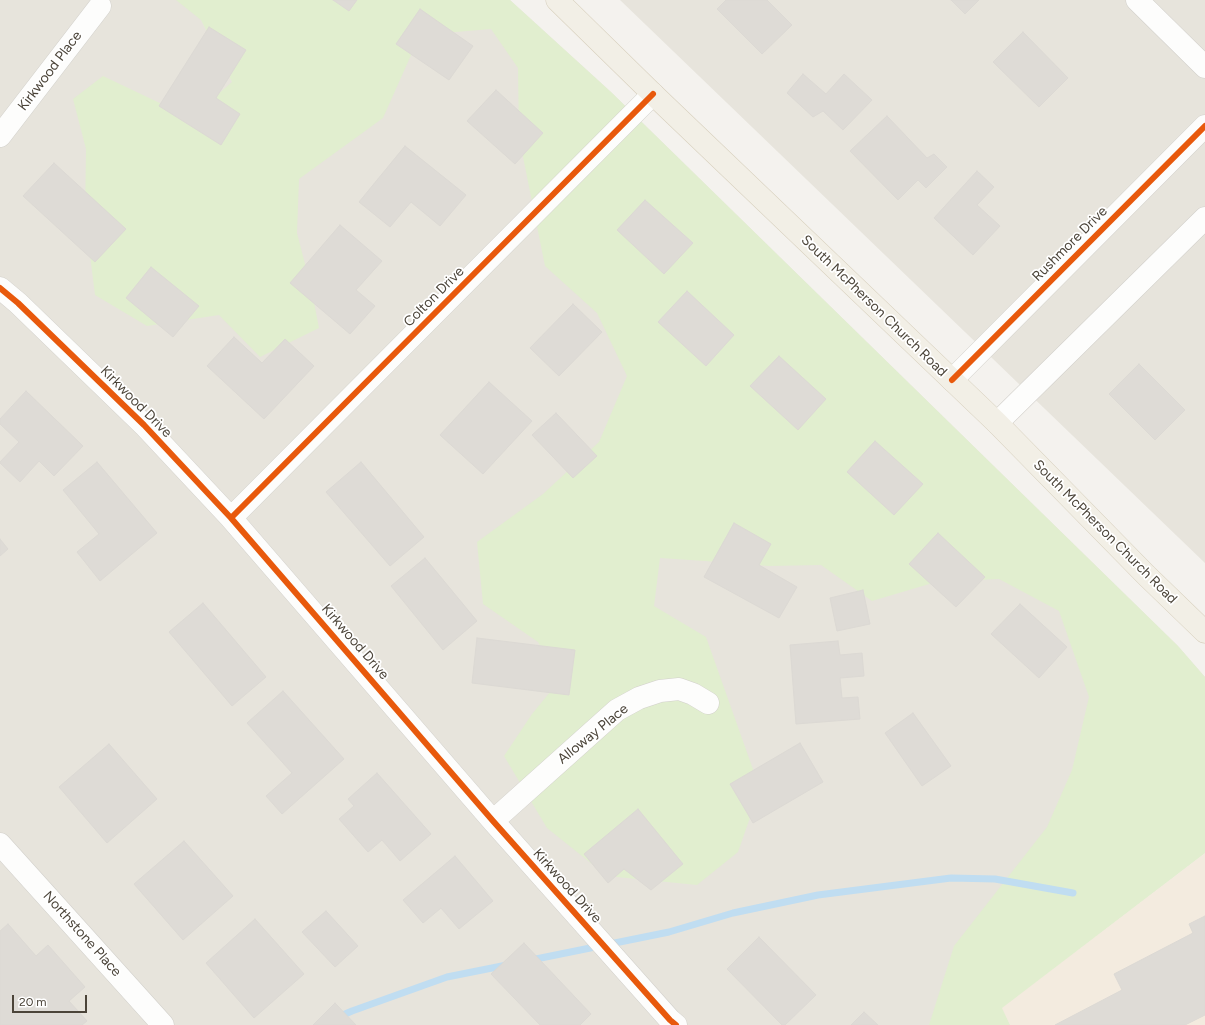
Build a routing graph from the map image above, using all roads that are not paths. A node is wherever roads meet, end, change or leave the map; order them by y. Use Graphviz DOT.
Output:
graph roads {
  1 [pos="557,0"];
  2 [pos="1137,0"];
  3 [pos="100,6"];
  4 [pos="1205,67"];
  5 [pos="653,94"];
  6 [pos="1205,126"];
  7 [pos="0,136"];
  8 [pos="1205,218"];
  9 [pos="0,288"];
  10 [pos="952,380"];
  11 [pos="997,423"];
  12 [pos="231,518"];
  13 [pos="1205,632"];
  14 [pos="708,703"];
  15 [pos="493,820"];
  16 [pos="0,844"];
  17 [pos="163,1025"];
  18 [pos="676,1025"];
  1 -- 5 [label="main road, South McPherson Church Road"];
  2 -- 4 [label="street"];
  3 -- 7 [label="street, Kirkwood Place"];
  5 -- 10 [label="main road, South McPherson Church Road"];
  5 -- 12 [label="street, Colton Drive"];
  6 -- 10 [label="street, Rushmore Drive"];
  8 -- 11 [label="street"];
  9 -- 12 [label="street, Kirkwood Drive"];
  10 -- 11 [label="main road, South McPherson Church Road"];
  11 -- 13 [label="main road, South McPherson Church Road"];
  12 -- 15 [label="street, Kirkwood Drive"];
  14 -- 15 [label="street, Alloway Place"];
  15 -- 18 [label="street, Kirkwood Drive"];
  16 -- 17 [label="street, Northstone Place"];
}
